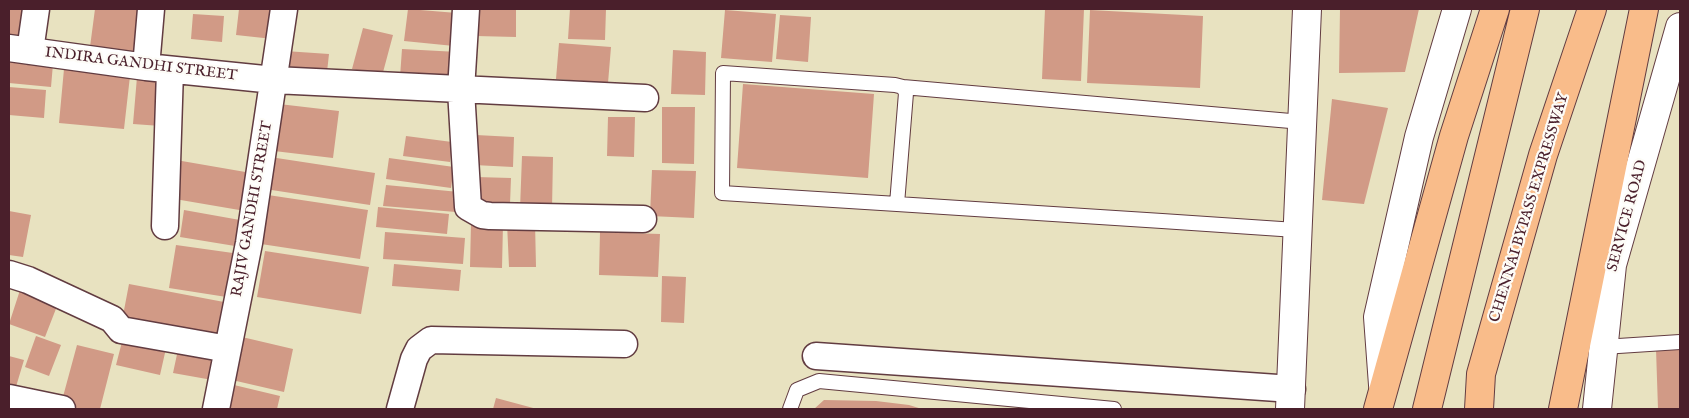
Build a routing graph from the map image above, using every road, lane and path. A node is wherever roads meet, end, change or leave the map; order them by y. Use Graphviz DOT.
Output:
graph roads {
  1 [pos="36,9"];
  2 [pos="151,9"];
  3 [pos="284,9"];
  4 [pos="466,9"];
  5 [pos="1307,9"];
  6 [pos="1457,9"];
  7 [pos="1495,9"];
  8 [pos="1525,9"];
  9 [pos="1592,9"];
  10 [pos="1644,9"];
  11 [pos="1678,43"];
  12 [pos="20,50"];
  13 [pos="158,69"];
  14 [pos="274,80"];
  15 [pos="903,88"];
  16 [pos="461,90"];
  17 [pos="645,98"];
  18 [pos="1302,122"];
  19 [pos="897,204"];
  20 [pos="643,219"];
  21 [pos="165,226"];
  22 [pos="1296,230"];
  23 [pos="9,274"];
  24 [pos="1680,342"];
  25 [pos="624,344"];
  26 [pos="1603,347"];
  27 [pos="228,349"];
  28 [pos="816,356"];
  29 [pos="9,398"];
  30 [pos="1291,399"];
  31 [pos="1381,399"];
  32 [pos="983,403"];
  33 [pos="62,409"];
  34 [pos="216,409"];
  35 [pos="400,409"];
  36 [pos="790,409"];
  37 [pos="1114,409"];
  38 [pos="1427,409"];
  39 [pos="1479,409"];
  40 [pos="1563,409"];
  41 [pos="1597,409"];
  1 -- 12 [label="street"];
  2 -- 13 [label="street"];
  3 -- 14 [label="street, RAJIV GANDHI STREET"];
  4 -- 16 [label="street"];
  5 -- 18 [label="street"];
  6 -- 31 [label="street"];
  7 -- 31 [label="highway"];
  8 -- 38 [label="highway"];
  9 -- 39 [label="highway, CHENNAI BYPASS EXPRESSWAY"];
  10 -- 40 [label="highway"];
  11 -- 26 [label="street, SERVICE ROAD"];
  12 -- 13 [label="street, INDIRA GANDHI STREET"];
  13 -- 14 [label="street, INDIRA GANDHI STREET"];
  13 -- 21 [label="street"];
  14 -- 16 [label="street, INDIRA GANDHI STREET"];
  14 -- 27 [label="street, RAJIV GANDHI STREET"];
  15 -- 18 [label="lane"];
  15 -- 19 [label="lane"];
  15 -- 19 [label="lane"];
  16 -- 17 [label="street, INDIRA GANDHI STREET"];
  16 -- 20 [label="street"];
  18 -- 22 [label="street"];
  19 -- 22 [label="lane"];
  22 -- 30 [label="street"];
  23 -- 27 [label="street"];
  24 -- 26 [label="lane"];
  25 -- 35 [label="street"];
  26 -- 41 [label="street, SERVICE ROAD"];
  27 -- 34 [label="street, RAJIV GANDHI STREET"];
  28 -- 30 [label="street"];
  29 -- 33 [label="street"];
  32 -- 36 [label="lane"];
  32 -- 37 [label="lane"];
}
